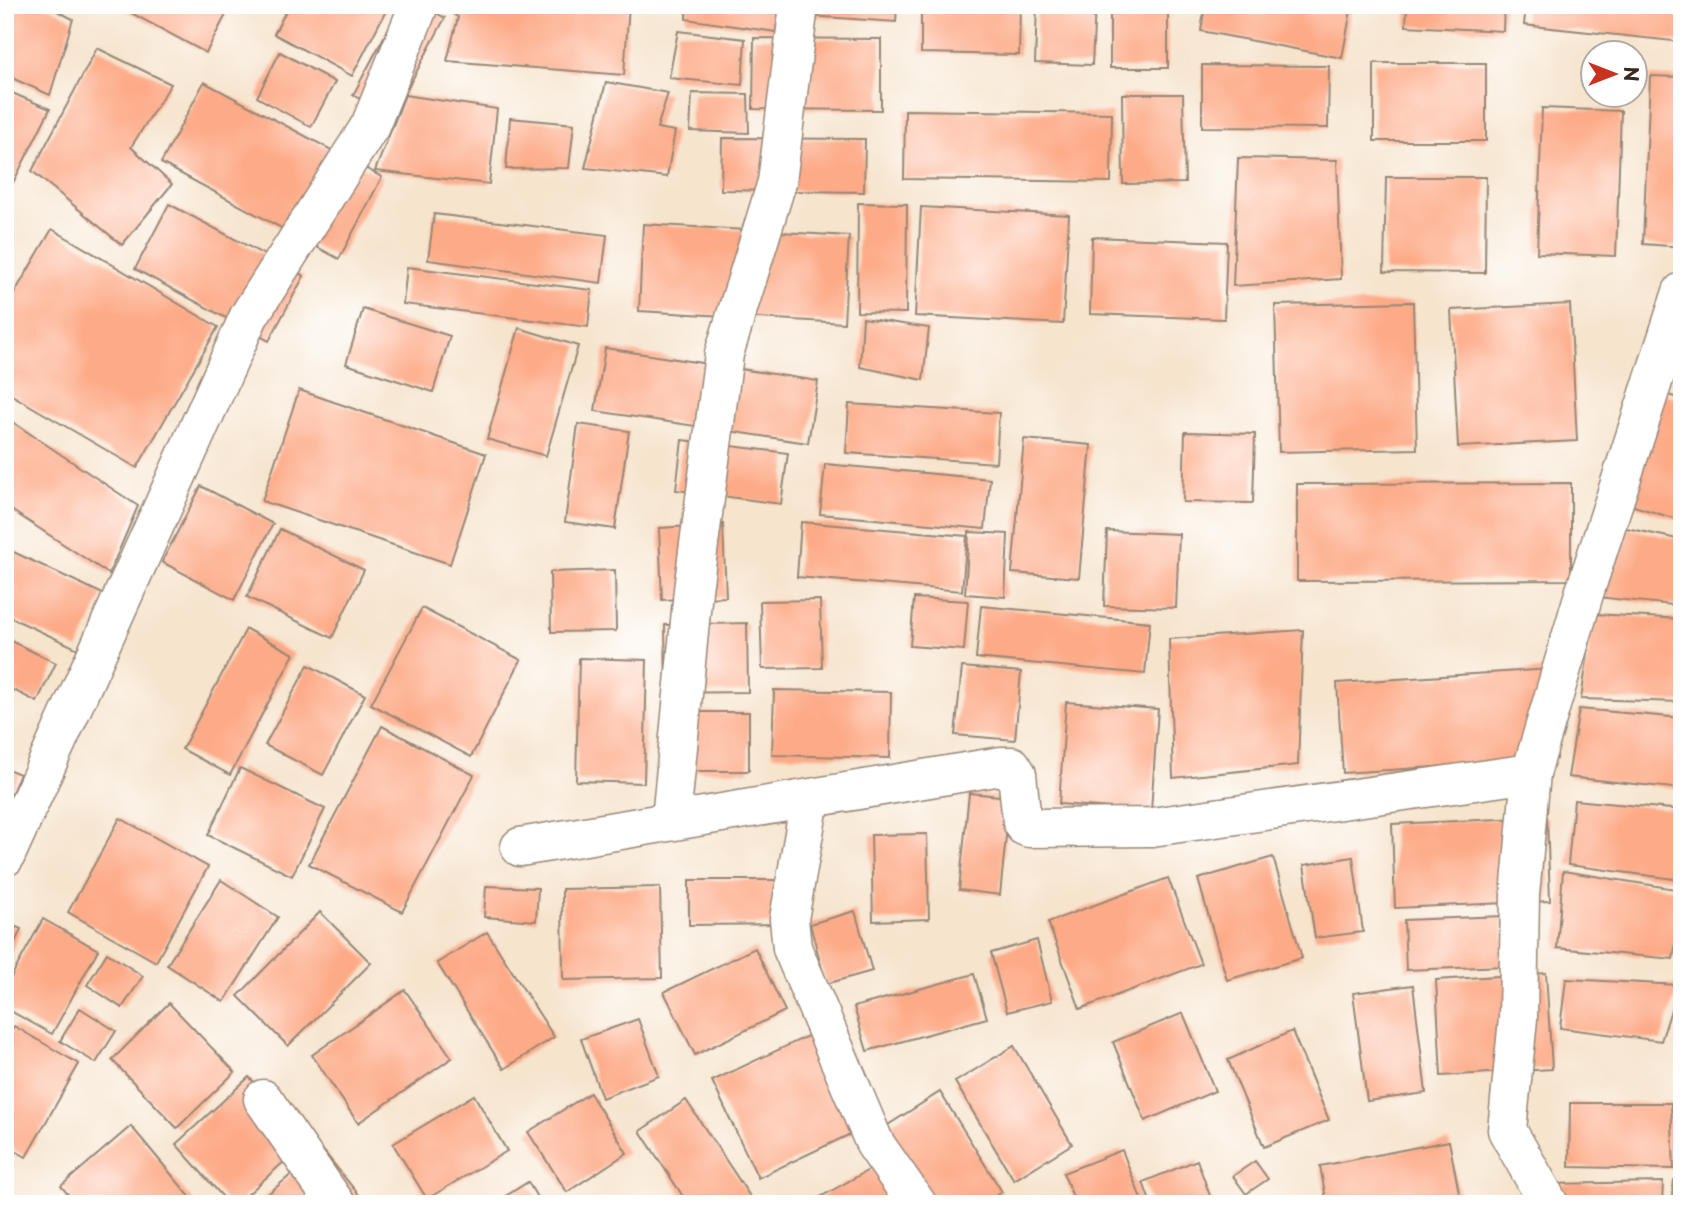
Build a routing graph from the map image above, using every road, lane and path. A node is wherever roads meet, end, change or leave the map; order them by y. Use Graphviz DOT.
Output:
graph roads {
  1 [pos="419,5"];
  2 [pos="799,5"];
  3 [pos="1682,292"];
  4 [pos="1531,773"];
  5 [pos="810,799"];
  6 [pos="671,820"];
  7 [pos="520,847"];
  8 [pos="5,857"];
  9 [pos="263,1099"];
  10 [pos="336,1204"];
  11 [pos="917,1204"];
  12 [pos="1549,1204"];
  1 -- 8 [label="street"];
  2 -- 6 [label="street"];
  3 -- 4 [label="street"];
  4 -- 5 [label="street"];
  4 -- 12 [label="street"];
  5 -- 6 [label="street"];
  5 -- 11 [label="street"];
  6 -- 7 [label="street"];
  9 -- 10 [label="street"];
}
